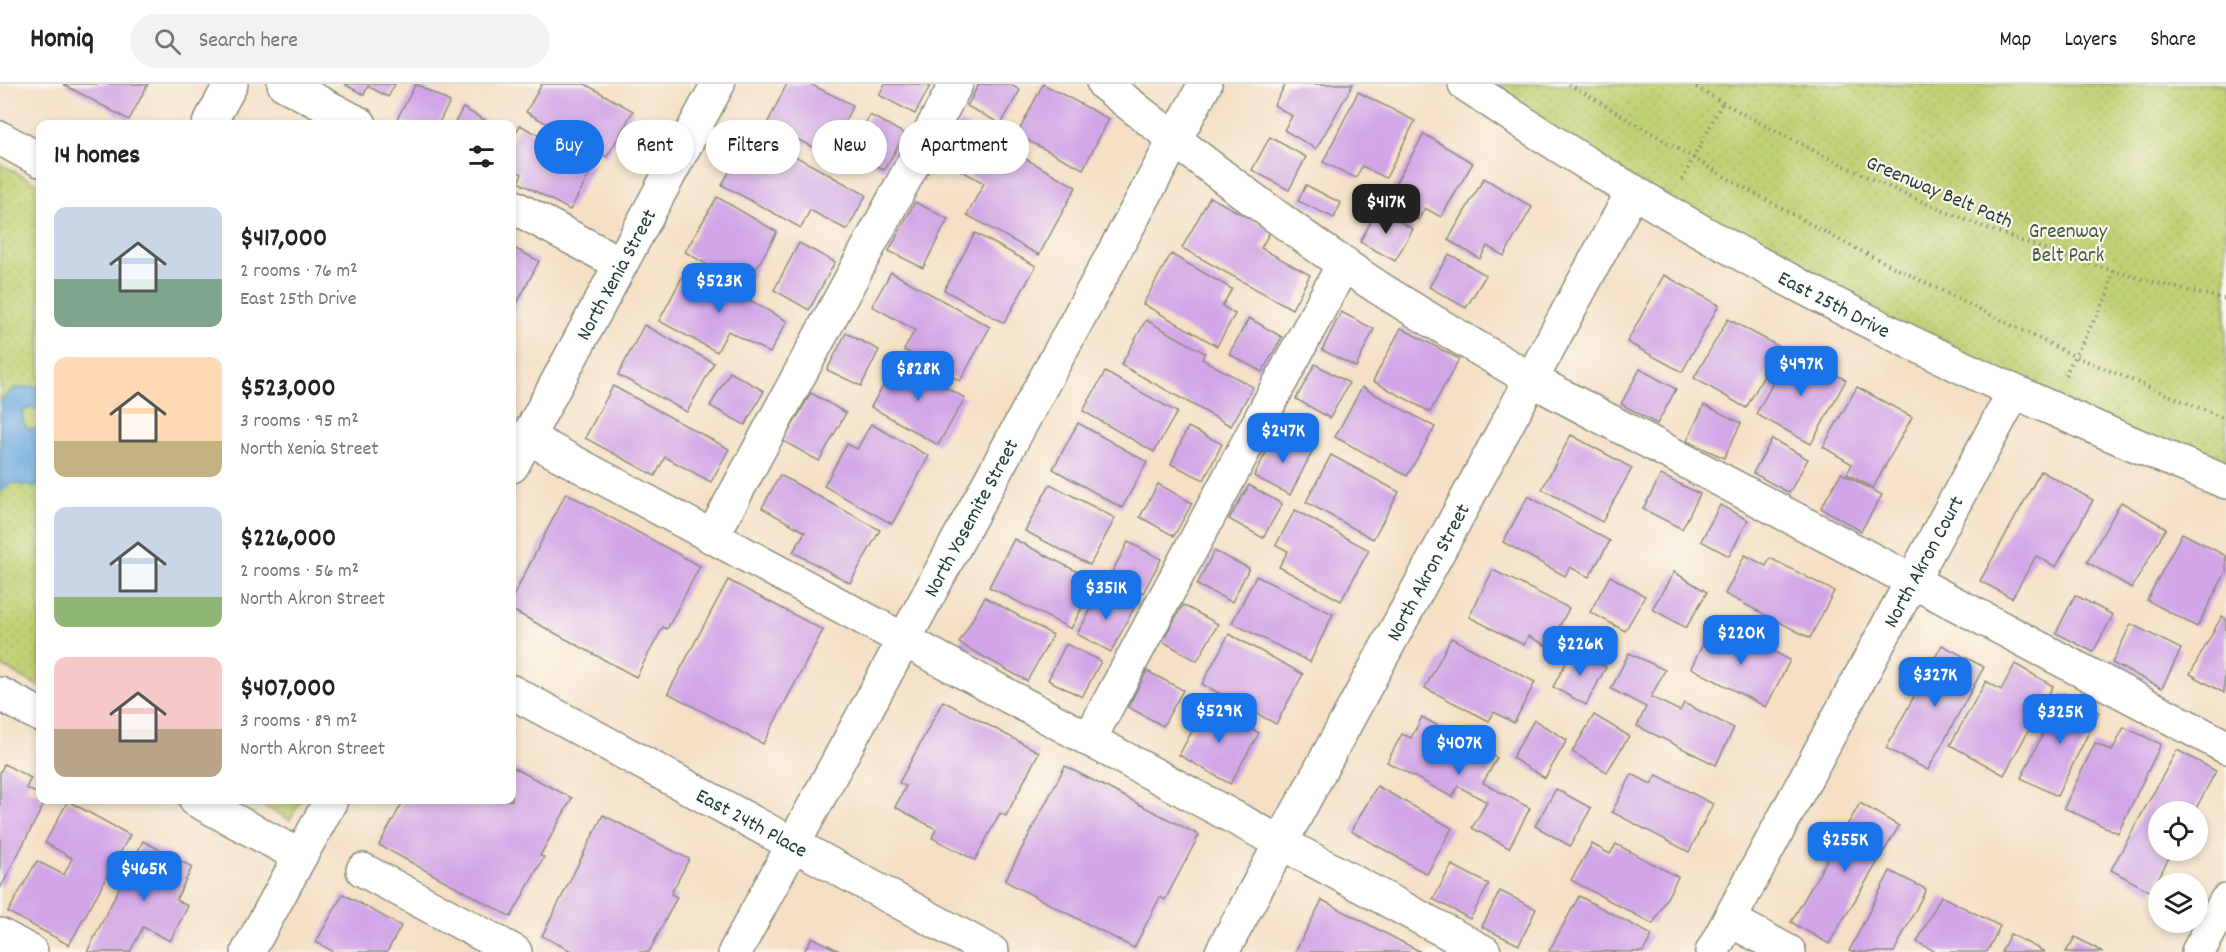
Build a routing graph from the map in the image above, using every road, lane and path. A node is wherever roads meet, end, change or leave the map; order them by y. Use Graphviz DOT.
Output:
graph roads {
  1 [pos="231,84"];
  2 [pos="284,84"];
  3 [pos="718,84"];
  4 [pos="956,84"];
  5 [pos="1104,84"];
  6 [pos="1205,84"];
  7 [pos="1465,84"];
  8 [pos="1569,84"];
  9 [pos="1691,84"];
  10 [pos="1722,103"];
  11 [pos="211,120"];
  12 [pos="352,120"];
  13 [pos="0,138"];
  14 [pos="1175,140"];
  15 [pos="36,158"];
  16 [pos="1693,159"];
  17 [pos="1679,185"];
  18 [pos="1634,191"];
  19 [pos="516,208"];
  20 [pos="1344,263"];
  21 [pos="621,264"];
  22 [pos="2113,270"];
  23 [pos="2226,299"];
  24 [pos="2074,356"];
  25 [pos="1532,380"];
  26 [pos="2062,381"];
  27 [pos="2014,392"];
  28 [pos="2226,419"];
  29 [pos="524,426"];
  30 [pos="516,453"];
  31 [pos="2226,482"];
  32 [pos="712,537"];
  33 [pos="1912,581"];
  34 [pos="904,640"];
  35 [pos="0,694"];
  36 [pos="516,694"];
  37 [pos="36,713"];
  38 [pos="1089,740"];
  39 [pos="2226,747"];
  40 [pos="203,804"];
  41 [pos="329,804"];
  42 [pos="1281,843"];
  43 [pos="793,845"];
  44 [pos="300,856"];
  45 [pos="363,870"];
  46 [pos="2226,901"];
  47 [pos="1730,920"];
  48 [pos="0,935"];
  49 [pos="498,948"];
  50 [pos="31,952"];
  51 [pos="248,952"];
  52 [pos="735,952"];
  53 [pos="992,952"];
  54 [pos="1222,952"];
  55 [pos="1484,952"];
  56 [pos="1712,952"];
  57 [pos="1789,952"];
  58 [pos="2198,952"];
  1 -- 11 [label="street"];
  2 -- 12 [label="street"];
  3 -- 21 [label="street, North Xenia Street"];
  4 -- 32 [label="street"];
  5 -- 14 [label="street"];
  6 -- 14 [label="street, North Yosemite Street"];
  7 -- 18 [label="street, East 25th Drive"];
  8 -- 16 [label="path"];
  9 -- 10 [label="path, Greenway Belt Path"];
  10 -- 16 [label="path"];
  10 -- 22 [label="path, Greenway Belt Path"];
  13 -- 15 [label="street"];
  14 -- 20 [label="street"];
  14 -- 34 [label="street, North Yosemite Street"];
  16 -- 17 [label="path"];
  16 -- 24 [label="path"];
  18 -- 25 [label="street, North Akron Street"];
  18 -- 27 [label="street, East 25th Drive"];
  19 -- 21 [label="street"];
  20 -- 25 [label="street"];
  20 -- 38 [label="street"];
  21 -- 29 [label="street, North Xenia Street"];
  22 -- 23 [label="path, Greenway Belt Path"];
  22 -- 24 [label="path"];
  24 -- 26 [label="path"];
  24 -- 28 [label="path"];
  25 -- 33 [label="street"];
  25 -- 42 [label="street, North Akron Street"];
  27 -- 31 [label="street, East 25th Drive"];
  27 -- 33 [label="street, North Akron Court"];
  29 -- 30 [label="street, North Xenia Street"];
  29 -- 32 [label="street"];
  32 -- 34 [label="street"];
  33 -- 39 [label="street"];
  33 -- 47 [label="street, North Akron Court"];
  34 -- 38 [label="street"];
  34 -- 43 [label="street, North Yosemite Street"];
  35 -- 37 [label="street"];
  36 -- 43 [label="street, East 24th Place"];
  38 -- 42 [label="street"];
  40 -- 44 [label="street"];
  41 -- 44 [label="street"];
  42 -- 54 [label="street, North Akron Street"];
  42 -- 55 [label="street"];
  43 -- 52 [label="street, North Yosemite Street"];
  43 -- 53 [label="street, East 24th Place"];
  44 -- 51 [label="street"];
  45 -- 49 [label="street"];
  46 -- 58 [label="street"];
  47 -- 56 [label="street, North Akron Court"];
  47 -- 57 [label="street"];
  48 -- 50 [label="street"];
}
